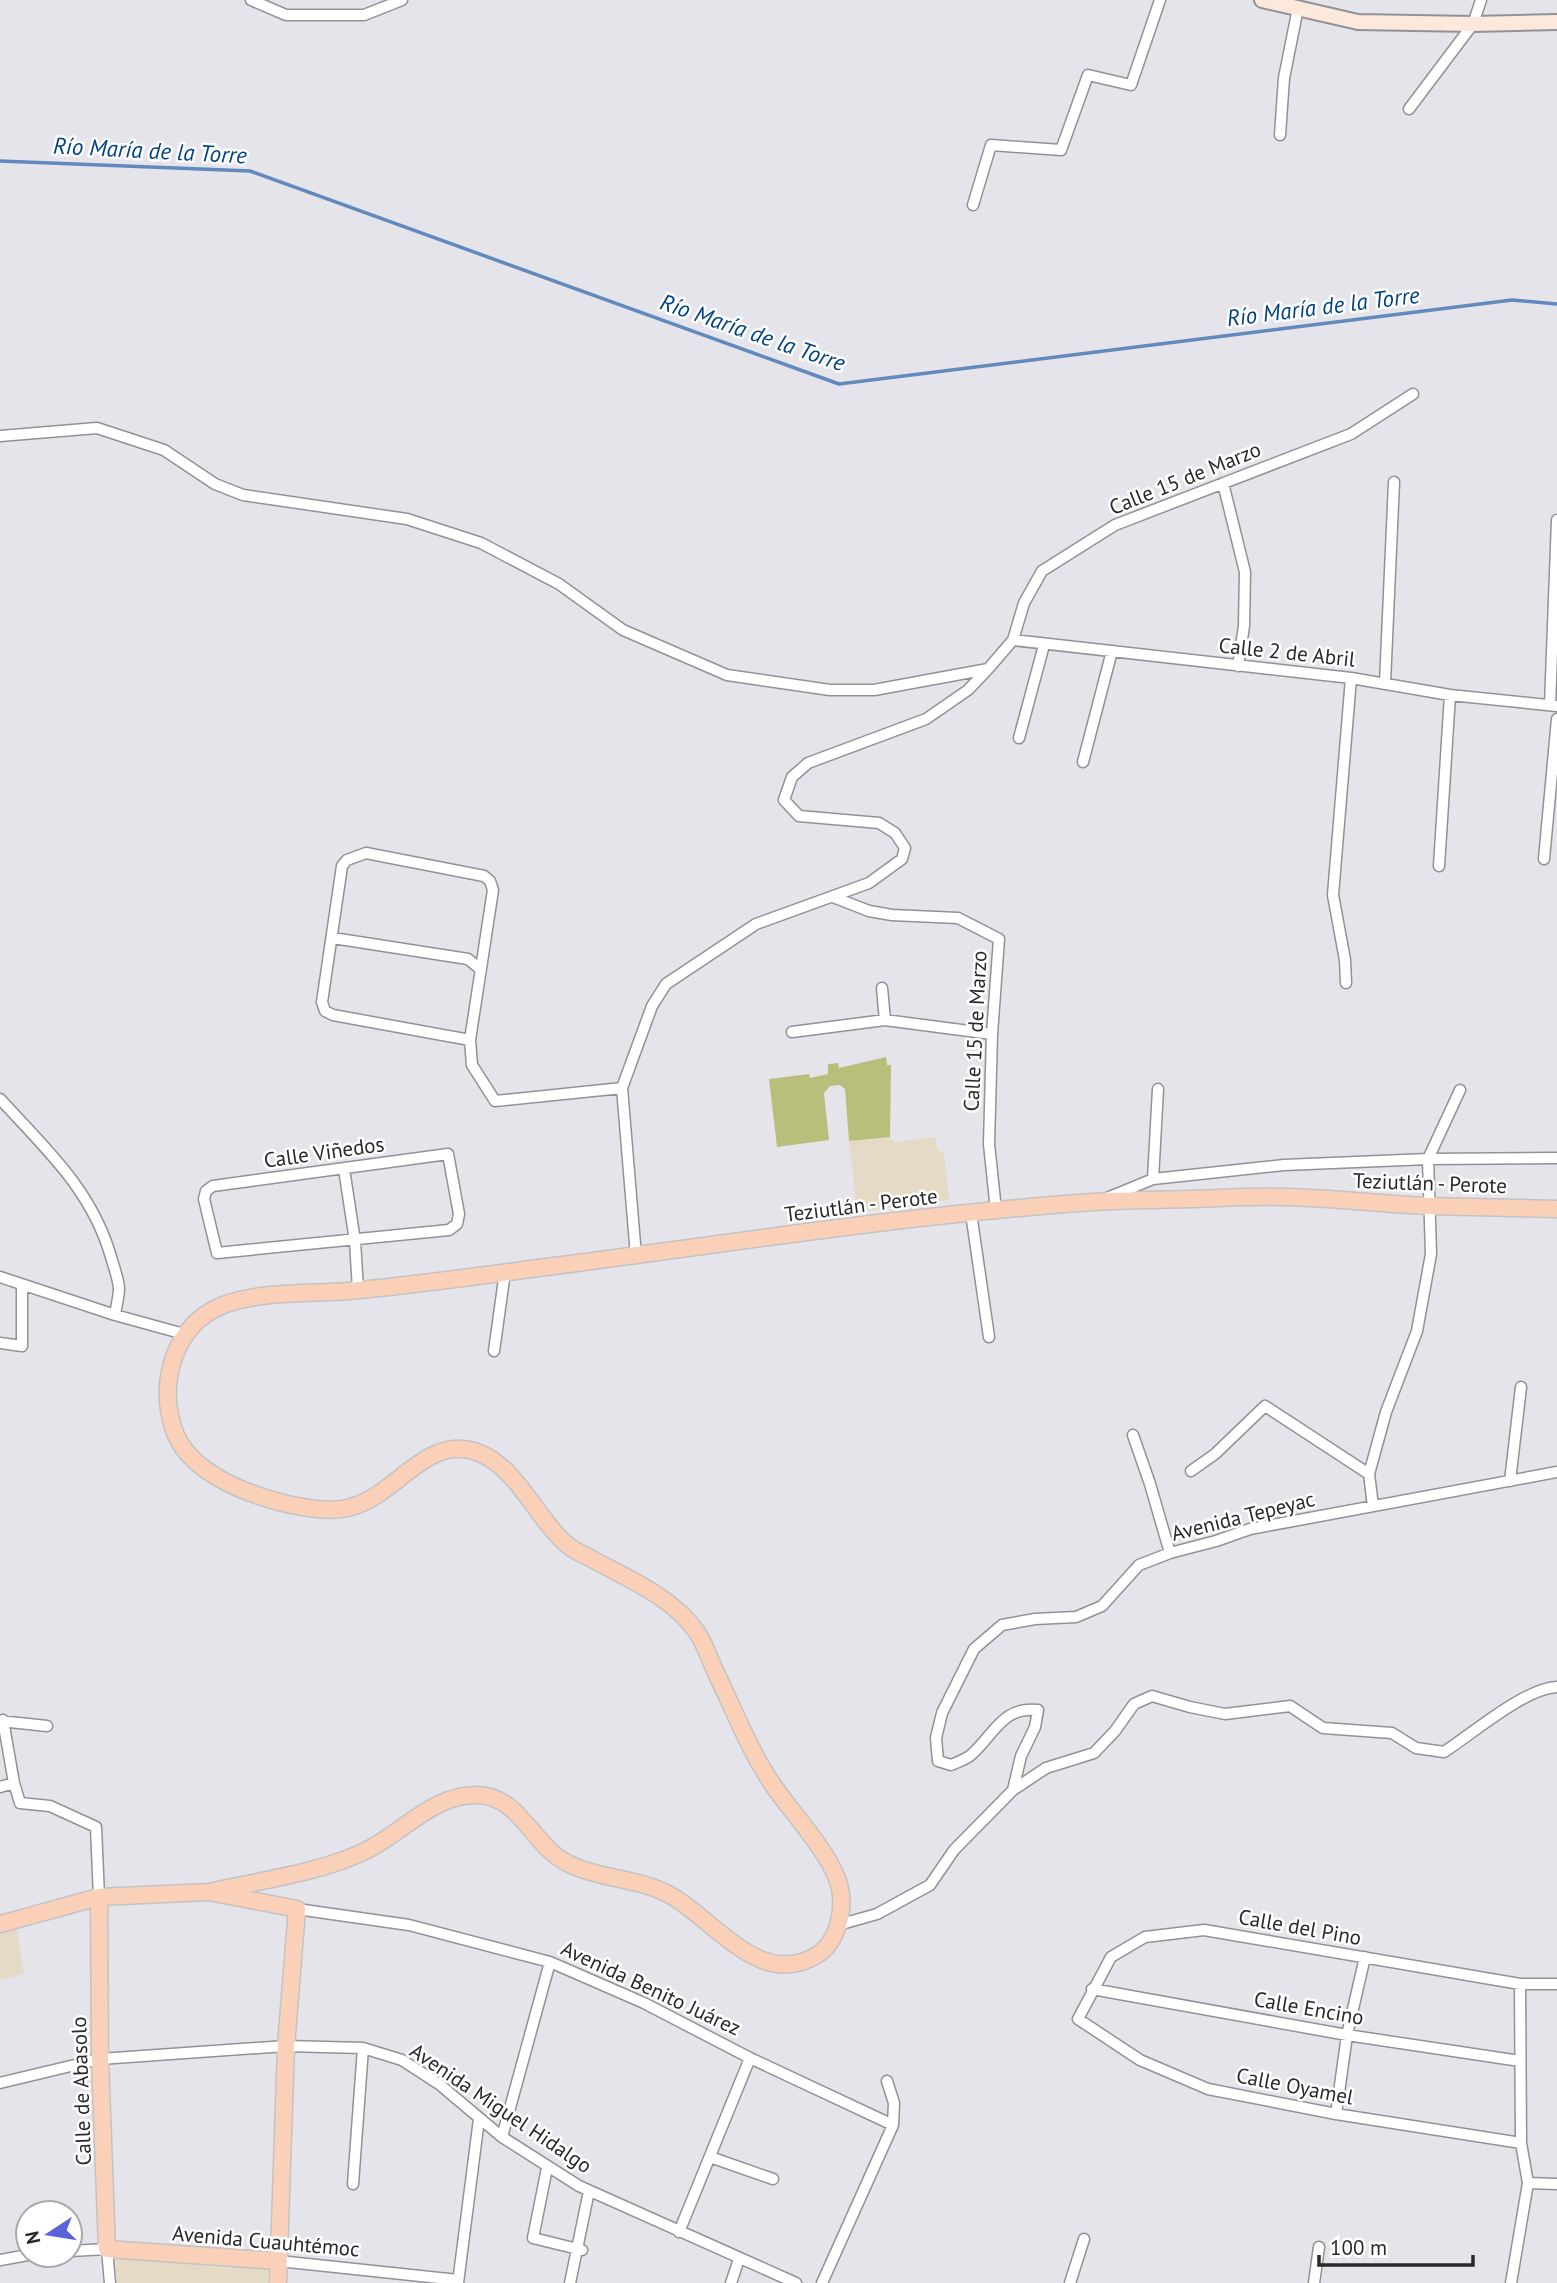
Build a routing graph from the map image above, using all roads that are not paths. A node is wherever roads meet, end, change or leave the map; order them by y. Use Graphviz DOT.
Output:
graph roads {
  1 [pos="251,0"];
  2 [pos="402,0"];
  3 [pos="1160,0"];
  4 [pos="1262,0"];
  5 [pos="1481,0"];
  6 [pos="1289,5"];
  7 [pos="1557,22"];
  8 [pos="1474,24"];
  9 [pos="1409,109"];
  10 [pos="1280,135"];
  11 [pos="973,205"];
  12 [pos="1413,394"];
  13 [pos="0,436"];
  14 [pos="1395,482"];
  15 [pos="1223,483"];
  16 [pos="1557,520"];
  17 [pos="1013,640"];
  18 [pos="1044,645"];
  19 [pos="1112,651"];
  20 [pos="1238,666"];
  21 [pos="988,670"];
  22 [pos="1351,678"];
  23 [pos="1385,683"];
  24 [pos="1450,695"];
  25 [pos="1554,705"];
  26 [pos="1557,719"];
  27 [pos="1019,738"];
  28 [pos="1083,762"];
  29 [pos="1544,859"];
  30 [pos="1439,866"];
  31 [pos="833,897"];
  32 [pos="333,938"];
  33 [pos="480,969"];
  34 [pos="1346,983"];
  35 [pos="883,988"];
  36 [pos="884,1020"];
  37 [pos="792,1032"];
  38 [pos="992,1034"];
  39 [pos="470,1040"];
  40 [pos="622,1088"];
  41 [pos="1158,1089"];
  42 [pos="1460,1090"];
  43 [pos="0,1099"];
  44 [pos="1557,1158"];
  45 [pos="1428,1159"];
  46 [pos="344,1169"];
  47 [pos="1153,1179"];
  48 [pos="1098,1201"];
  49 [pos="1429,1206"];
  50 [pos="1557,1209"];
  51 [pos="996,1210"];
  52 [pos="971,1213"];
  53 [pos="355,1241"];
  54 [pos="636,1256"];
  55 [pos="505,1272"];
  56 [pos="0,1277"];
  57 [pos="22,1285"];
  58 [pos="358,1290"];
  59 [pos="115,1315"];
  60 [pos="184,1334"];
  61 [pos="989,1337"];
  62 [pos="0,1343"];
  63 [pos="494,1351"];
  64 [pos="1521,1387"];
  65 [pos="1133,1435"];
  66 [pos="1191,1471"];
  67 [pos="1557,1472"];
  68 [pos="1369,1474"];
  69 [pos="1510,1481"];
  70 [pos="1373,1506"];
  71 [pos="1170,1553"];
  72 [pos="1557,1686"];
  73 [pos="2,1720"];
  74 [pos="47,1726"];
  75 [pos="14,1783"];
  76 [pos="0,1787"];
  77 [pos="1013,1790"];
  78 [pos="209,1892"];
  79 [pos="99,1897"];
  80 [pos="297,1909"];
  81 [pos="0,1924"];
  82 [pos="838,1926"];
  83 [pos="1365,1957"];
  84 [pos="550,1962"];
  85 [pos="1520,1984"];
  86 [pos="1557,1984"];
  87 [pos="1092,1989"];
  88 [pos="1078,2019"];
  89 [pos="1347,2035"];
  90 [pos="286,2046"];
  91 [pos="363,2048"];
  92 [pos="750,2058"];
  93 [pos="100,2059"];
  94 [pos="1520,2060"];
  95 [pos="887,2081"];
  96 [pos="0,2083"];
  97 [pos="1336,2114"];
  98 [pos="479,2119"];
  99 [pos="893,2125"];
  100 [pos="502,2137"];
  101 [pos="1521,2143"];
  102 [pos="710,2157"];
  103 [pos="549,2168"];
  104 [pos="773,2179"];
  105 [pos="1528,2183"];
  106 [pos="353,2184"];
  107 [pos="1557,2184"];
  108 [pos="592,2192"];
  109 [pos="679,2232"];
  110 [pos="1084,2239"];
  111 [pos="1319,2247"];
  112 [pos="580,2248"];
  113 [pos="107,2249"];
  114 [pos="84,2250"];
  115 [pos="739,2259"];
  116 [pos="279,2261"];
  117 [pos="458,2282"];
  118 [pos="110,2283"];
  119 [pos="278,2283"];
  120 [pos="570,2283"];
  121 [pos="575,2283"];
  122 [pos="731,2283"];
  123 [pos="796,2283"];
  124 [pos="822,2283"];
  125 [pos="1070,2283"];
  126 [pos="1314,2283"];
  127 [pos="1511,2283"];
  1 -- 2 [label="street"];
  3 -- 11 [label="street"];
  4 -- 6 [label="main road"];
  5 -- 8 [label="street"];
  6 -- 8 [label="main road"];
  6 -- 10 [label="street"];
  7 -- 8 [label="main road"];
  8 -- 9 [label="street"];
  12 -- 15 [label="street, Calle 15 de Marzo"];
  13 -- 21 [label="street"];
  14 -- 23 [label="street"];
  15 -- 17 [label="street, Calle 15 de Marzo"];
  15 -- 20 [label="street"];
  16 -- 25 [label="street"];
  17 -- 18 [label="street, Calle 2 de Abril"];
  17 -- 21 [label="street"];
  18 -- 19 [label="street, Calle 2 de Abril"];
  18 -- 27 [label="street"];
  19 -- 20 [label="street, Calle 2 de Abril"];
  19 -- 28 [label="street"];
  20 -- 22 [label="street, Calle 2 de Abril"];
  21 -- 31 [label="street"];
  22 -- 23 [label="street, Calle 2 de Abril"];
  22 -- 34 [label="street"];
  23 -- 24 [label="street, Calle 2 de Abril"];
  24 -- 25 [label="street, Calle 2 de Abril"];
  24 -- 30 [label="street"];
  26 -- 29 [label="street"];
  31 -- 38 [label="street, Calle 15 de Marzo"];
  31 -- 40 [label="street"];
  32 -- 33 [label="street"];
  32 -- 33 [label="street"];
  32 -- 39 [label="street"];
  33 -- 39 [label="street"];
  35 -- 36 [label="street"];
  36 -- 37 [label="street"];
  36 -- 38 [label="street"];
  38 -- 51 [label="street, Calle 15 de Marzo"];
  39 -- 40 [label="street"];
  40 -- 54 [label="street"];
  41 -- 47 [label="street"];
  42 -- 45 [label="street"];
  43 -- 59 [label="street"];
  44 -- 45 [label="street"];
  45 -- 47 [label="street"];
  45 -- 49 [label="street"];
  46 -- 53 [label="street"];
  46 -- 53 [label="street, Calle Viñedos"];
  46 -- 53 [label="street, Calle Viñedos"];
  47 -- 48 [label="street"];
  48 -- 49 [label="main road, Teziutlán - Perote"];
  48 -- 51 [label="main road, Teziutlán - Perote"];
  49 -- 50 [label="main road, Teziutlán - Perote"];
  49 -- 68 [label="street"];
  51 -- 52 [label="main road, Teziutlán - Perote"];
  52 -- 54 [label="main road, Teziutlán - Perote"];
  52 -- 61 [label="street"];
  53 -- 58 [label="street"];
  54 -- 55 [label="main road, Teziutlán - Perote"];
  55 -- 58 [label="main road, Teziutlán - Perote"];
  55 -- 63 [label="street"];
  56 -- 57 [label="street"];
  57 -- 59 [label="street"];
  57 -- 62 [label="street"];
  58 -- 60 [label="main road, Teziutlán - Perote"];
  59 -- 60 [label="street"];
  60 -- 82 [label="main road"];
  64 -- 69 [label="street"];
  65 -- 71 [label="street"];
  66 -- 68 [label="street"];
  67 -- 69 [label="street, Avenida Tepeyac"];
  68 -- 70 [label="street"];
  69 -- 70 [label="street, Avenida Tepeyac"];
  70 -- 71 [label="street, Avenida Tepeyac"];
  71 -- 77 [label="street, Avenida Tepeyac"];
  72 -- 77 [label="street"];
  73 -- 74 [label="street"];
  73 -- 75 [label="street"];
  75 -- 76 [label="street"];
  75 -- 79 [label="street"];
  77 -- 82 [label="street"];
  78 -- 79 [label="main road, Avenida Benito Juárez"];
  78 -- 80 [label="main road, Avenida Benito Juárez"];
  78 -- 82 [label="main road"];
  79 -- 81 [label="main road, Avenida Benito Juárez"];
  79 -- 93 [label="main road, Calle de Abasolo"];
  80 -- 84 [label="street, Avenida Benito Juárez"];
  80 -- 90 [label="main road"];
  83 -- 85 [label="street, Calle del Pino"];
  83 -- 87 [label="street, Calle del Pino"];
  83 -- 89 [label="street"];
  84 -- 92 [label="street, Avenida Benito Juárez"];
  84 -- 100 [label="street"];
  85 -- 86 [label="street, Calle del Pino"];
  85 -- 94 [label="street"];
  87 -- 88 [label="street, Calle del Pino"];
  87 -- 89 [label="street, Calle Encino"];
  88 -- 97 [label="street, Calle Oyamel"];
  89 -- 94 [label="street, Calle Encino"];
  89 -- 97 [label="street"];
  90 -- 91 [label="street, Avenida Miguel Hidalgo"];
  90 -- 93 [label="street, Avenida Miguel Hidalgo"];
  90 -- 116 [label="main road"];
  91 -- 98 [label="street, Avenida Miguel Hidalgo"];
  91 -- 106 [label="street"];
  92 -- 99 [label="street, Avenida Benito Juárez"];
  92 -- 102 [label="street"];
  93 -- 96 [label="street, Avenida Miguel Hidalgo"];
  93 -- 113 [label="main road, Calle de Abasolo"];
  94 -- 101 [label="street"];
  95 -- 99 [label="street"];
  97 -- 101 [label="street, Calle Oyamel"];
  98 -- 100 [label="street, Avenida Miguel Hidalgo"];
  98 -- 117 [label="street"];
  99 -- 124 [label="street"];
  100 -- 103 [label="street, Avenida Miguel Hidalgo"];
  101 -- 105 [label="street"];
  102 -- 104 [label="street"];
  102 -- 109 [label="street"];
  103 -- 108 [label="street, Avenida Miguel Hidalgo"];
  103 -- 112 [label="street"];
  105 -- 107 [label="street"];
  105 -- 127 [label="street"];
  108 -- 109 [label="street, Avenida Miguel Hidalgo"];
  108 -- 112 [label="street"];
  109 -- 115 [label="street, Avenida Miguel Hidalgo"];
  110 -- 125 [label="street"];
  111 -- 126 [label="street"];
  112 -- 120 [label="street"];
  112 -- 121 [label="street"];
  113 -- 114 [label="street, Avenida Cuauhtémoc"];
  113 -- 116 [label="main road, Avenida Cuauhtémoc"];
  113 -- 118 [label="street, Calle de Abasolo"];
  115 -- 122 [label="street"];
  115 -- 123 [label="street, Avenida Miguel Hidalgo"];
  116 -- 117 [label="street, Avenida Cuauhtémoc"];
  116 -- 119 [label="main road"];
}
